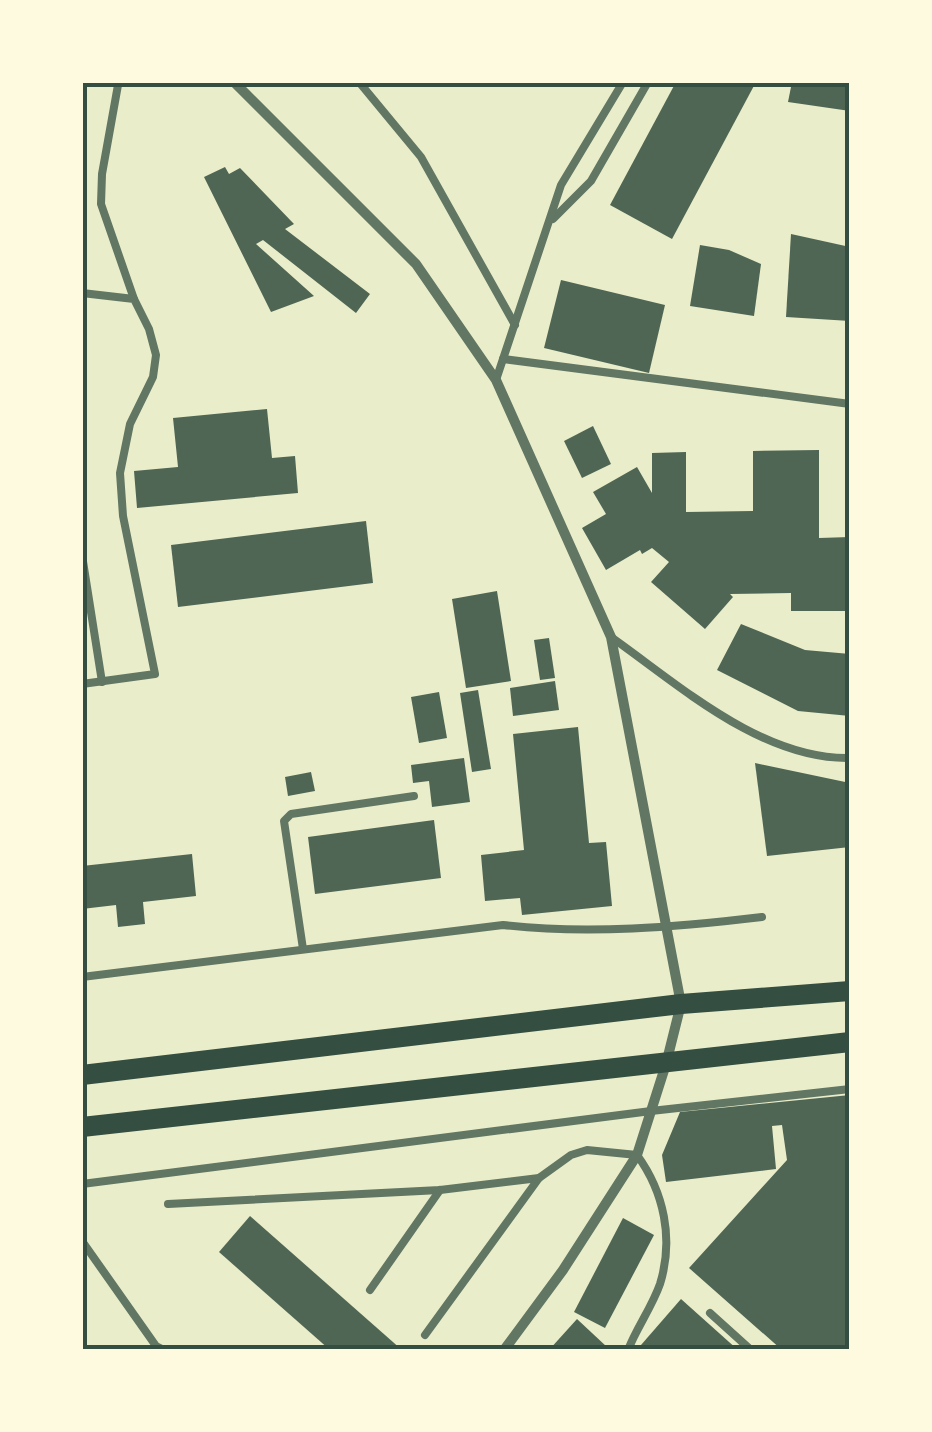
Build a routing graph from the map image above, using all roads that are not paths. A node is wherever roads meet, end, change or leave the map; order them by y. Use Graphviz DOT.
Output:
graph roads {
  1 [pos="234,82"];
  2 [pos="359,82"];
  3 [pos="622,82"];
  4 [pos="648,82"];
  5 [pos="118,85"];
  6 [pos="550,222"];
  7 [pos="82,292"];
  8 [pos="134,299"];
  9 [pos="515,325"];
  10 [pos="504,359"];
  11 [pos="496,380"];
  12 [pos="850,404"];
  13 [pos="82,555"];
  14 [pos="611,637"];
  15 [pos="102,682"];
  16 [pos="82,684"];
  17 [pos="850,758"];
  18 [pos="414,796"];
  19 [pos="762,917"];
  20 [pos="666,928"];
  21 [pos="303,950"];
  22 [pos="82,976"];
  23 [pos="850,991"];
  24 [pos="681,1004"];
  25 [pos="850,1042"];
  26 [pos="666,1064"];
  27 [pos="82,1075"];
  28 [pos="850,1089"];
  29 [pos="650,1111"];
  30 [pos="82,1127"];
  31 [pos="637,1155"];
  32 [pos="539,1178"];
  33 [pos="82,1184"];
  34 [pos="440,1190"];
  35 [pos="168,1204"];
  36 [pos="82,1241"];
  37 [pos="370,1290"];
  38 [pos="710,1313"];
  39 [pos="425,1336"];
  40 [pos="164,1350"];
  41 [pos="250,1350"];
  42 [pos="276,1350"];
  43 [pos="504,1350"];
  44 [pos="628,1350"];
  45 [pos="751,1350"];
  1 -- 11 [label="street"];
  2 -- 9 [label="lane"];
  3 -- 6 [label="lane"];
  4 -- 6 [label="lane"];
  5 -- 8 [label="lane"];
  6 -- 9 [label="lane"];
  7 -- 8 [label="lane"];
  8 -- 15 [label="lane"];
  9 -- 10 [label="lane"];
  10 -- 11 [label="lane"];
  10 -- 12 [label="lane"];
  11 -- 14 [label="street"];
  13 -- 15 [label="lane"];
  14 -- 17 [label="lane"];
  14 -- 20 [label="street"];
  15 -- 16 [label="lane"];
  18 -- 21 [label="lane"];
  19 -- 20 [label="lane"];
  20 -- 21 [label="lane"];
  20 -- 24 [label="street"];
  21 -- 22 [label="lane"];
  23 -- 24 [label="main road"];
  24 -- 26 [label="street"];
  24 -- 27 [label="main road"];
  25 -- 26 [label="main road"];
  26 -- 29 [label="street"];
  26 -- 30 [label="main road"];
  28 -- 29 [label="lane"];
  29 -- 31 [label="street"];
  29 -- 33 [label="lane"];
  31 -- 32 [label="lane"];
  31 -- 43 [label="street"];
  31 -- 44 [label="lane"];
  32 -- 34 [label="lane"];
  32 -- 39 [label="lane"];
  34 -- 35 [label="lane"];
  34 -- 37 [label="lane"];
  36 -- 40 [label="lane"];
  38 -- 45 [label="lane"];
  41 -- 42 [label="lane"];
}
